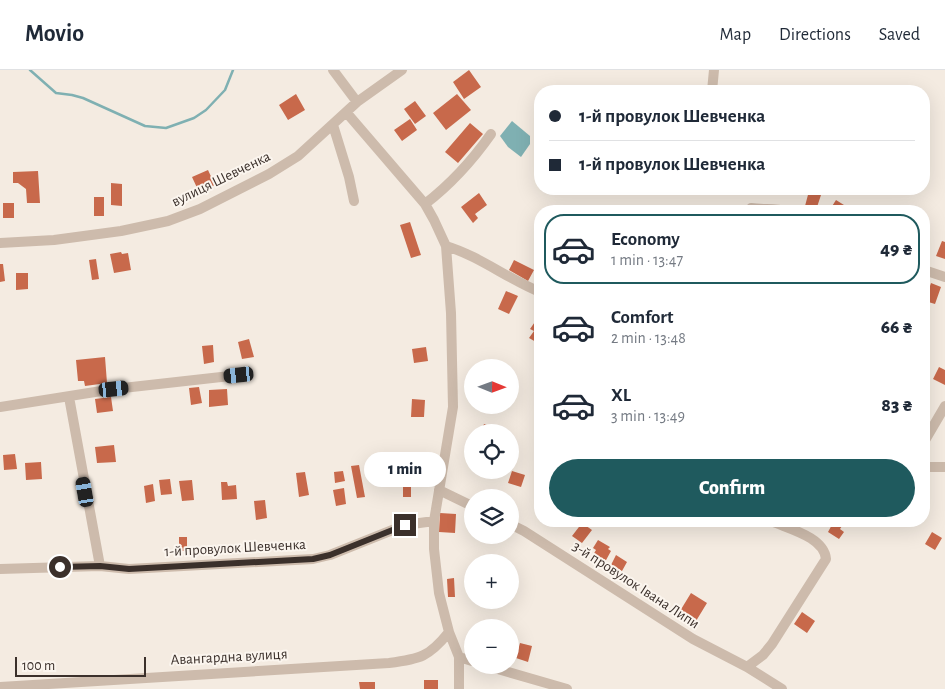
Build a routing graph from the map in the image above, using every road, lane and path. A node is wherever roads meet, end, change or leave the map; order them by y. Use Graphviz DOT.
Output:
graph roads {
  1 [pos="332,70"];
  2 [pos="402,70"];
  3 [pos="714,70"];
  4 [pos="713,85"];
  5 [pos="357,102"];
  6 [pos="346,112"];
  7 [pos="333,125"];
  8 [pos="491,134"];
  9 [pos="354,201"];
  10 [pos="425,204"];
  11 [pos="0,243"];
  12 [pos="446,246"];
  13 [pos="930,272"];
  14 [pos="945,276"];
  15 [pos="534,290"];
  16 [pos="239,375"];
  17 [pos="69,397"];
  18 [pos="945,406"];
  19 [pos="0,407"];
  20 [pos="930,432"];
  21 [pos="930,466"];
  22 [pos="945,467"];
  23 [pos="439,490"];
  24 [pos="464,502"];
  25 [pos="434,520"];
  26 [pos="784,527"];
  27 [pos="519,528"];
  28 [pos="100,566"];
  29 [pos="0,569"];
  30 [pos="449,632"];
  31 [pos="459,657"];
  32 [pos="464,659"];
  33 [pos="747,667"];
  34 [pos="515,674"];
  35 [pos="0,687"];
  36 [pos="459,689"];
  37 [pos="567,689"];
  38 [pos="782,689"];
  1 -- 5 [label="street"];
  2 -- 5 [label="street, вулиця Шевченка"];
  3 -- 4 [label="street"];
  5 -- 6 [label="street, вулиця Шевченка"];
  6 -- 7 [label="street, вулиця Шевченка"];
  6 -- 10 [label="street"];
  7 -- 9 [label="street"];
  7 -- 11 [label="street, вулиця Шевченка"];
  8 -- 10 [label="street"];
  10 -- 12 [label="street"];
  12 -- 15 [label="street"];
  12 -- 23 [label="street"];
  13 -- 14 [label="street"];
  16 -- 17 [label="street"];
  17 -- 19 [label="street"];
  17 -- 28 [label="street"];
  18 -- 20 [label="street"];
  21 -- 22 [label="street"];
  23 -- 24 [label="street"];
  23 -- 25 [label="street"];
  25 -- 28 [label="street, 1-й провулок Шевченка"];
  25 -- 30 [label="street"];
  26 -- 33 [label="street"];
  27 -- 33 [label="street, 3-й провулок Івана Липи"];
  28 -- 29 [label="street, 1-й провулок Шевченка"];
  30 -- 31 [label="street"];
  30 -- 35 [label="street, Авангардна вулиця"];
  31 -- 32 [label="street"];
  31 -- 36 [label="street"];
  33 -- 38 [label="street, 3-й провулок Івана Липи"];
  34 -- 37 [label="street"];
}
